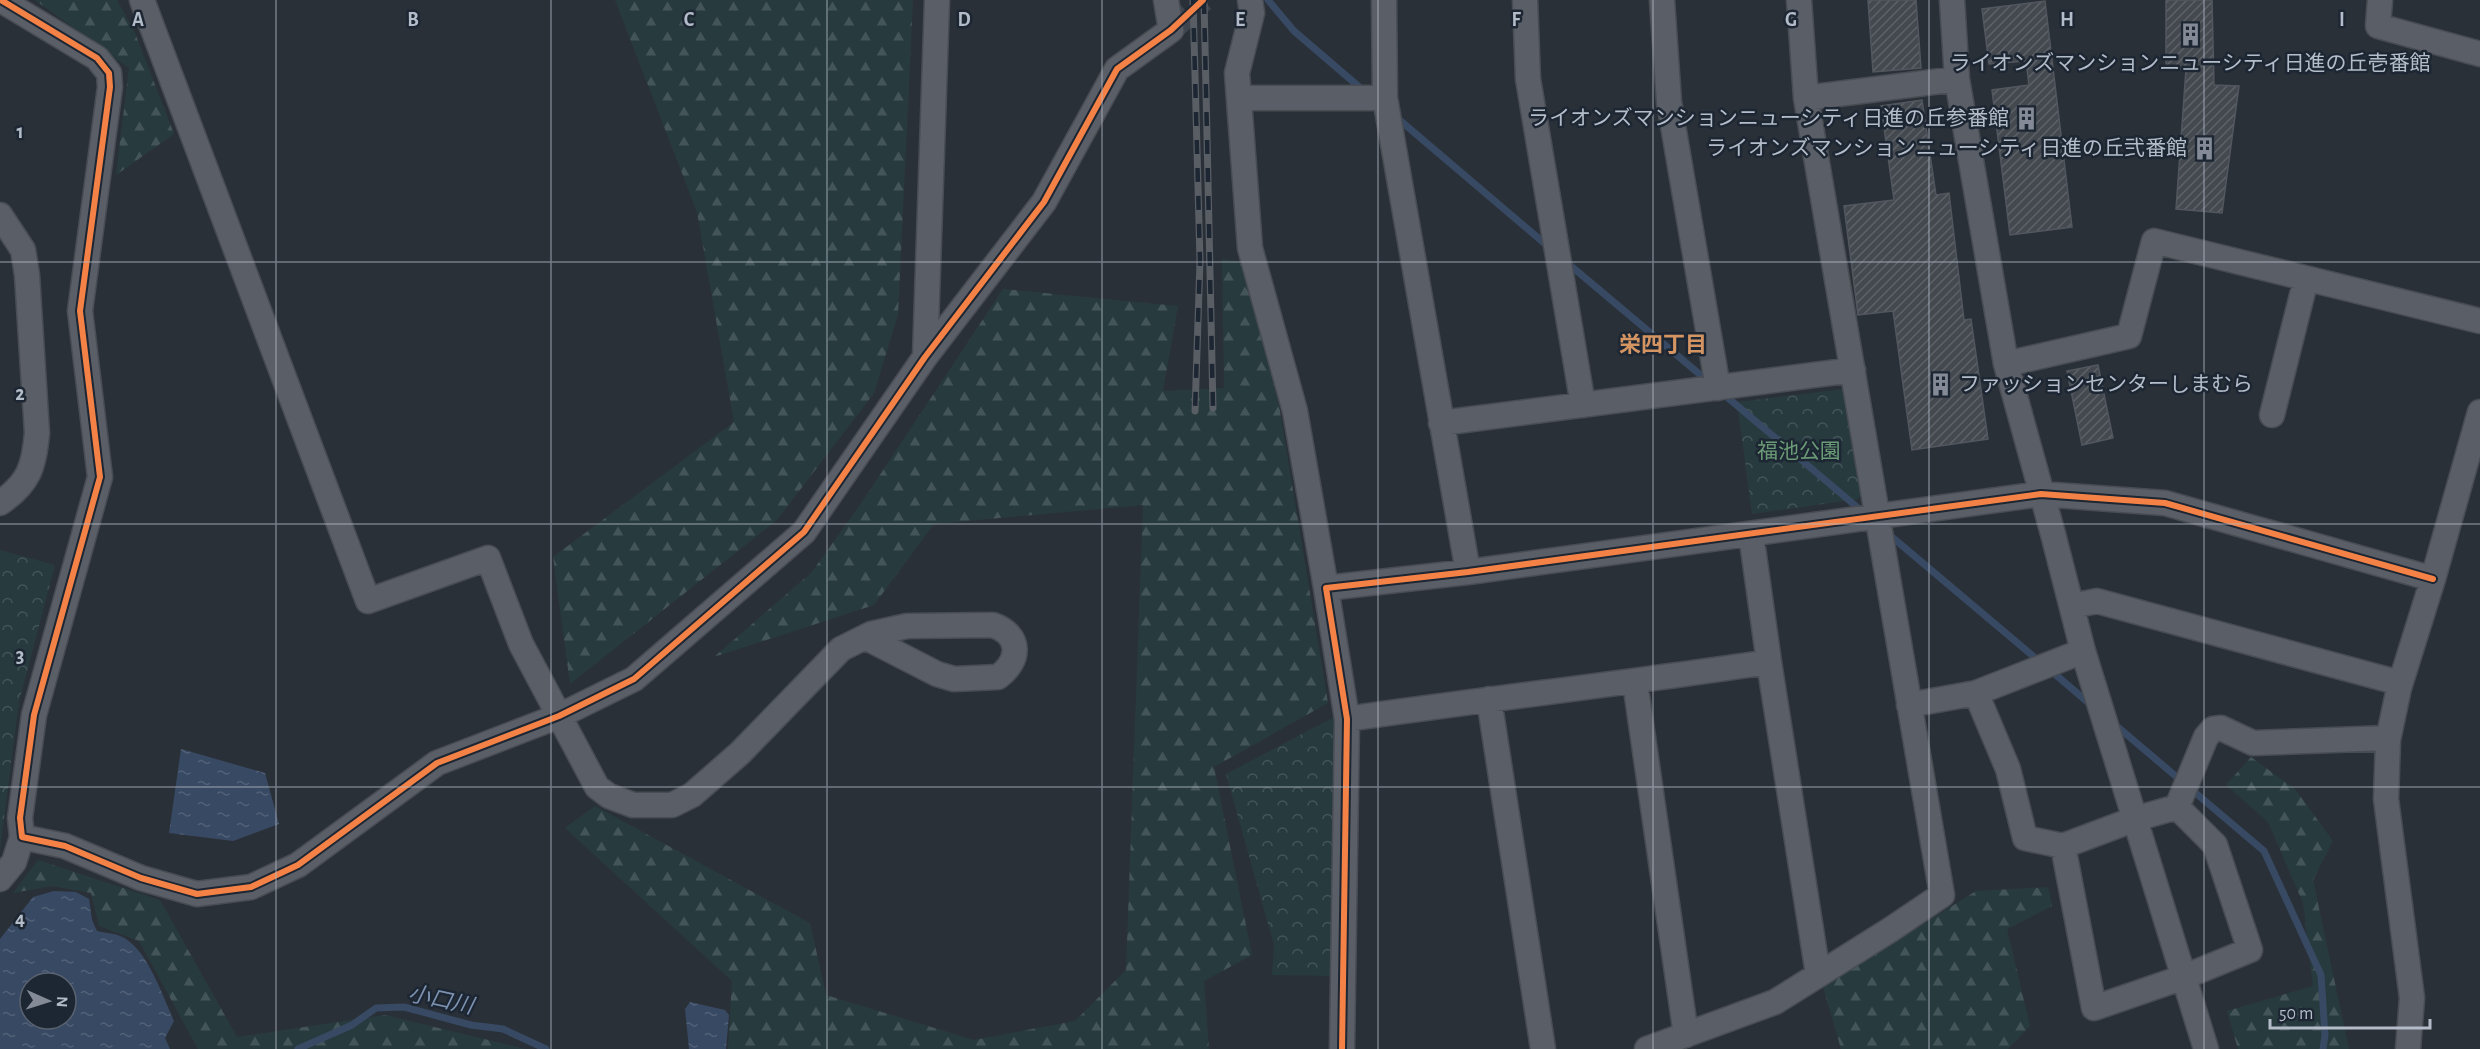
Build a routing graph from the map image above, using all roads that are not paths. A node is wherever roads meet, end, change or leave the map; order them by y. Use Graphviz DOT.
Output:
graph roads {
  1 [pos="142,0"];
  2 [pos="937,0"];
  3 [pos="1166,0"];
  4 [pos="1250,0"];
  5 [pos="1384,0"];
  6 [pos="1525,0"];
  7 [pos="1662,0"];
  8 [pos="1799,0"];
  9 [pos="1952,0"];
  10 [pos="2380,0"];
  11 [pos="2,2"];
  12 [pos="2480,54"];
  13 [pos="1957,79"];
  14 [pos="1239,98"];
  15 [pos="1385,98"];
  16 [pos="1806,98"];
  17 [pos="0,215"];
  18 [pos="2306,279"];
  19 [pos="2480,321"];
  20 [pos="925,357"];
  21 [pos="2006,364"];
  22 [pos="1852,370"];
  23 [pos="1718,388"];
  24 [pos="1582,405"];
  25 [pos="2480,412"];
  26 [pos="2272,415"];
  27 [pos="1441,423"];
  28 [pos="2476,442"];
  29 [pos="2041,494"];
  30 [pos="0,503"];
  31 [pos="1877,517"];
  32 [pos="1751,534"];
  33 [pos="1468,572"];
  34 [pos="2433,579"];
  35 [pos="1326,588"];
  36 [pos="2072,606"];
  37 [pos="865,637"];
  38 [pos="2083,651"];
  39 [pos="1769,662"];
  40 [pos="1635,682"];
  41 [pos="2400,683"];
  42 [pos="1976,693"];
  43 [pos="1489,699"];
  44 [pos="1909,705"];
  45 [pos="559,716"];
  46 [pos="1347,719"];
  47 [pos="2388,738"];
  48 [pos="2177,807"];
  49 [pos="2135,819"];
  50 [pos="22,837"];
  51 [pos="2063,846"];
  52 [pos="0,879"];
  53 [pos="1818,975"];
  54 [pos="2184,977"];
  55 [pos="1686,1035"];
  56 [pos="1342,1049"];
  57 [pos="1543,1049"];
  58 [pos="1647,1049"];
  59 [pos="2206,1049"];
  60 [pos="2408,1049"];
  1 -- 45 [label="street"];
  2 -- 20 [label="street"];
  3 -- 20 [label="street"];
  4 -- 14 [label="street"];
  5 -- 15 [label="street"];
  6 -- 24 [label="street"];
  7 -- 23 [label="street"];
  8 -- 16 [label="street"];
  9 -- 13 [label="street"];
  10 -- 12 [label="street"];
  11 -- 50 [label="street"];
  13 -- 16 [label="street"];
  13 -- 21 [label="street"];
  14 -- 15 [label="street"];
  14 -- 35 [label="street"];
  15 -- 27 [label="street"];
  16 -- 22 [label="street"];
  17 -- 30 [label="street"];
  18 -- 19 [label="street"];
  18 -- 21 [label="street"];
  18 -- 26 [label="street"];
  20 -- 45 [label="street"];
  21 -- 29 [label="street"];
  22 -- 23 [label="street"];
  22 -- 31 [label="street"];
  23 -- 24 [label="street"];
  24 -- 27 [label="street"];
  25 -- 28 [label="street"];
  27 -- 33 [label="street"];
  28 -- 34 [label="street"];
  29 -- 31 [label="street"];
  29 -- 34 [label="street"];
  29 -- 36 [label="street"];
  31 -- 32 [label="street"];
  31 -- 44 [label="street"];
  32 -- 33 [label="street"];
  32 -- 39 [label="street"];
  33 -- 35 [label="street"];
  34 -- 41 [label="street"];
  35 -- 46 [label="street"];
  36 -- 38 [label="street"];
  36 -- 41 [label="street"];
  37 -- 37 [label="street"];
  37 -- 45 [label="street"];
  38 -- 42 [label="street"];
  38 -- 49 [label="street"];
  39 -- 40 [label="street"];
  39 -- 53 [label="street"];
  40 -- 43 [label="street"];
  40 -- 55 [label="street"];
  41 -- 47 [label="street"];
  42 -- 44 [label="street"];
  42 -- 51 [label="street"];
  43 -- 46 [label="street"];
  43 -- 57 [label="street"];
  44 -- 53 [label="street"];
  45 -- 50 [label="street"];
  46 -- 56 [label="street"];
  47 -- 48 [label="street"];
  47 -- 60 [label="street"];
  48 -- 49 [label="street"];
  48 -- 54 [label="street"];
  49 -- 51 [label="street"];
  49 -- 54 [label="street"];
  50 -- 52 [label="street"];
  51 -- 54 [label="street"];
  53 -- 55 [label="street"];
  54 -- 59 [label="street"];
  55 -- 58 [label="street"];
}
